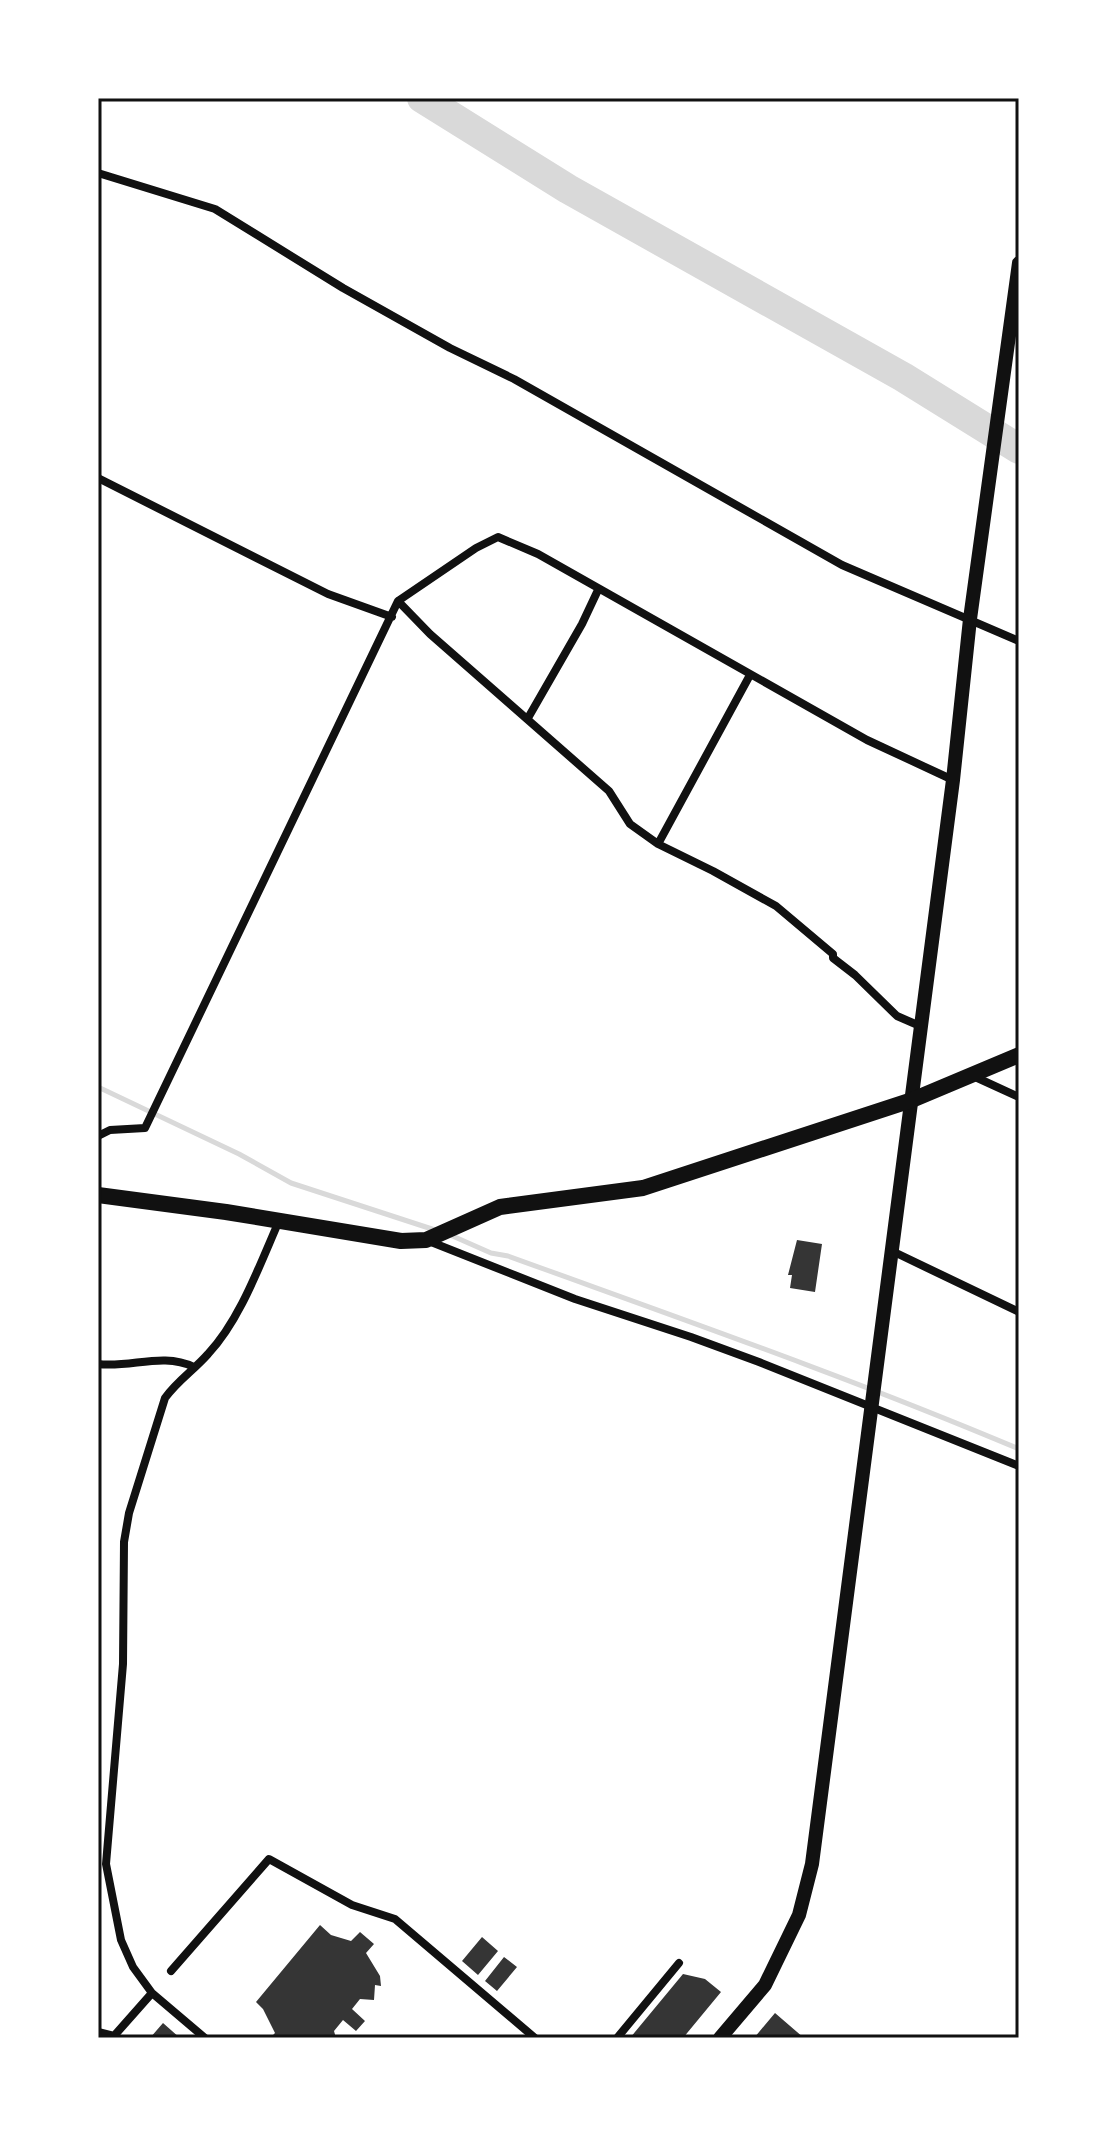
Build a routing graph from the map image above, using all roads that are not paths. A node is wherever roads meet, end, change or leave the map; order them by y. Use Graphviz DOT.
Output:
graph roads {
  1 [pos="98,173"];
  2 [pos="1019,263"];
  3 [pos="98,478"];
  4 [pos="598,590"];
  5 [pos="398,601"];
  6 [pos="392,617"];
  7 [pos="970,619"];
  8 [pos="1019,641"];
  9 [pos="750,675"];
  10 [pos="528,718"];
  11 [pos="953,780"];
  12 [pos="658,844"];
  13 [pos="920,1026"];
  14 [pos="1019,1055"];
  15 [pos="973,1076"];
  16 [pos="1019,1097"];
  17 [pos="912,1100"];
  18 [pos="98,1136"];
  19 [pos="98,1195"];
  20 [pos="279,1221"];
  21 [pos="431,1238"];
  22 [pos="892,1251"];
  23 [pos="1019,1312"];
  24 [pos="98,1364"];
  25 [pos="194,1367"];
  26 [pos="873,1404"];
  27 [pos="1019,1466"];
  28 [pos="679,1963"];
  29 [pos="171,1971"];
  30 [pos="152,1993"];
  31 [pos="98,2032"];
  32 [pos="113,2037"];
  33 [pos="205,2038"];
  34 [pos="535,2038"];
  35 [pos="617,2038"];
  36 [pos="720,2038"];
  1 -- 7 [label="street"];
  2 -- 7 [label="main road"];
  3 -- 6 [label="street"];
  4 -- 5 [label="street"];
  4 -- 9 [label="street"];
  4 -- 10 [label="street"];
  5 -- 6 [label="street"];
  5 -- 10 [label="street"];
  6 -- 18 [label="street"];
  7 -- 8 [label="street"];
  7 -- 11 [label="main road"];
  9 -- 11 [label="street"];
  9 -- 12 [label="street"];
  10 -- 12 [label="street"];
  11 -- 13 [label="main road"];
  12 -- 13 [label="street"];
  13 -- 17 [label="main road"];
  14 -- 15 [label="main road"];
  15 -- 16 [label="street"];
  15 -- 17 [label="main road"];
  17 -- 21 [label="main road"];
  17 -- 22 [label="main road"];
  19 -- 20 [label="main road"];
  20 -- 21 [label="main road"];
  20 -- 25 [label="street"];
  21 -- 26 [label="street"];
  22 -- 23 [label="street"];
  22 -- 26 [label="main road"];
  24 -- 25 [label="street"];
  25 -- 30 [label="street"];
  26 -- 27 [label="street"];
  26 -- 36 [label="main road"];
  28 -- 35 [label="street"];
  29 -- 34 [label="street"];
  30 -- 32 [label="street"];
  30 -- 33 [label="street"];
  31 -- 32 [label="street"];
}
